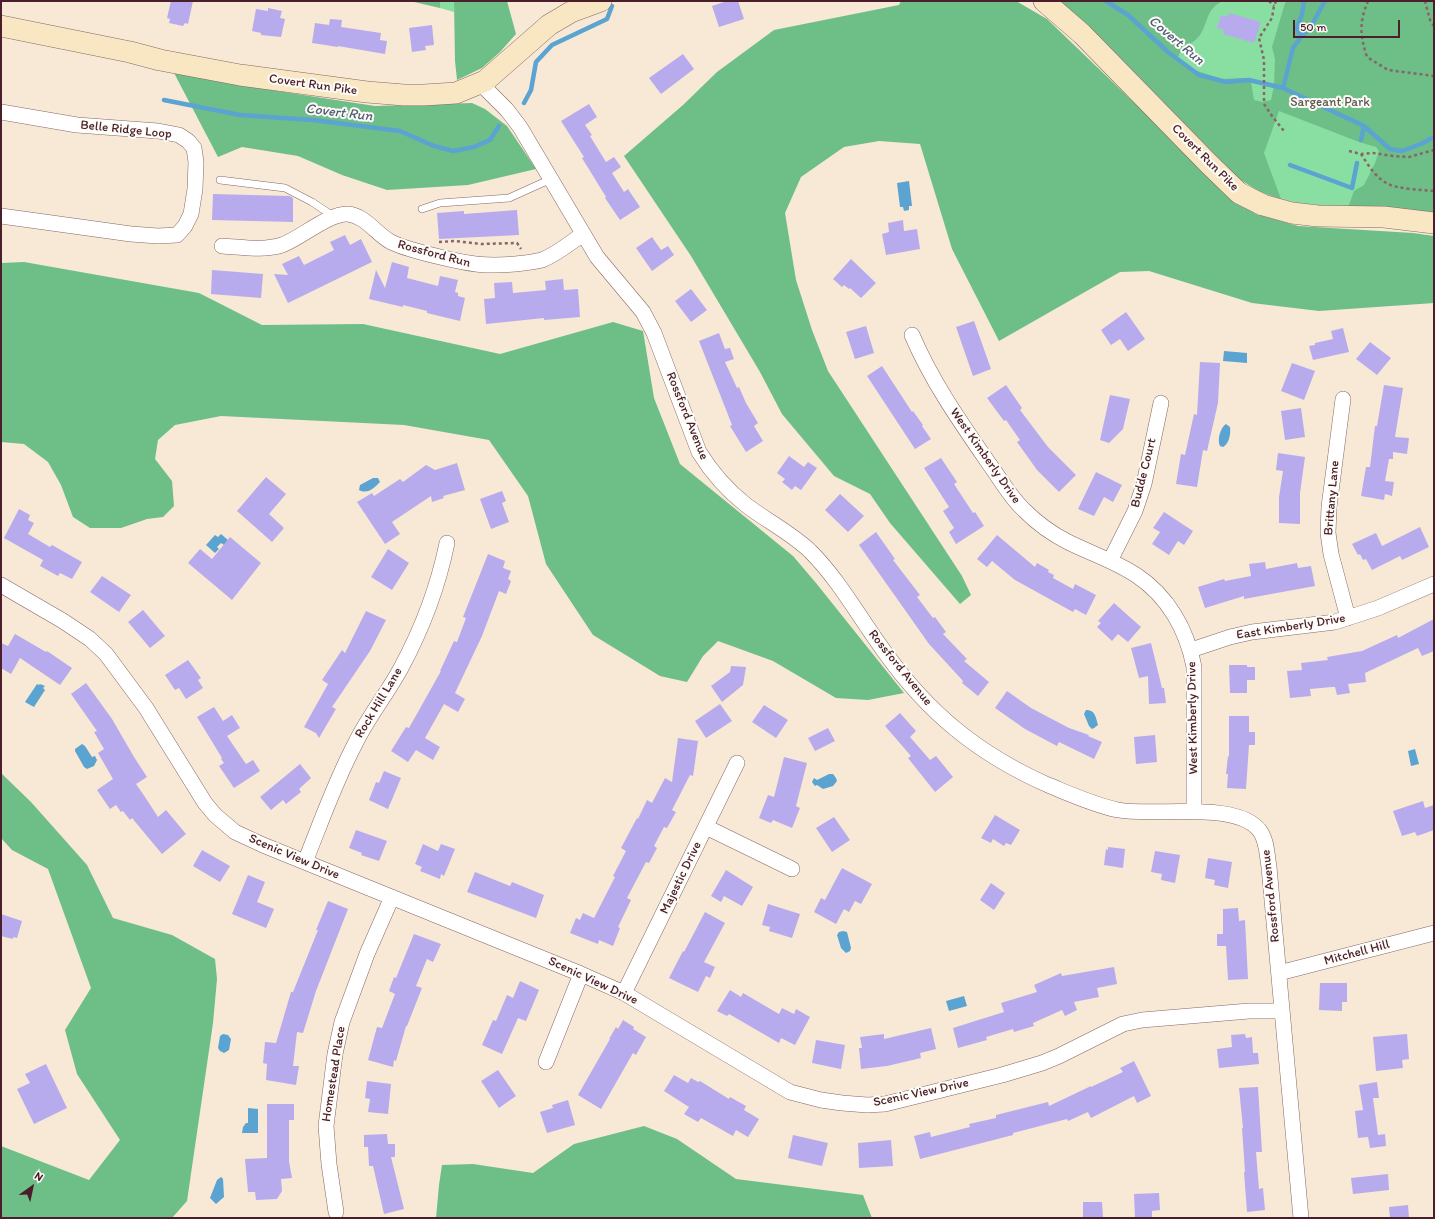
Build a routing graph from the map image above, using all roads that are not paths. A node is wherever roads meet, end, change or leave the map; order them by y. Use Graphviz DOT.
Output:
graph roads {
  1 [pos="601,1"];
  2 [pos="1044,1"];
  3 [pos="1,26"];
  4 [pos="480,83"];
  5 [pos="1,112"];
  6 [pos="220,180"];
  7 [pos="551,180"];
  8 [pos="422,210"];
  9 [pos="1,216"];
  10 [pos="333,216"];
  11 [pos="1434,223"];
  12 [pos="584,234"];
  13 [pos="222,246"];
  14 [pos="912,335"];
  15 [pos="1343,399"];
  16 [pos="1161,403"];
  17 [pos="447,543"];
  18 [pos="1110,561"];
  19 [pos="1434,584"];
  20 [pos="1,585"];
  21 [pos="1348,618"];
  22 [pos="1190,650"];
  23 [pos="737,764"];
  24 [pos="1194,811"];
  25 [pos="706,827"];
  26 [pos="306,862"];
  27 [pos="792,869"];
  28 [pos="392,897"];
  29 [pos="1434,933"];
  30 [pos="1279,973"];
  31 [pos="581,974"];
  32 [pos="624,993"];
  33 [pos="1282,1011"];
  34 [pos="546,1062"];
  35 [pos="336,1212"];
  36 [pos="1301,1218"];
  1 -- 4 [label="street, Covert Run Pike"];
  2 -- 11 [label="street, Covert Run Pike"];
  3 -- 4 [label="street, Covert Run Pike"];
  4 -- 7 [label="street, Rossford Avenue"];
  5 -- 9 [label="street, Belle Ridge Loop"];
  6 -- 10 [label="lane"];
  7 -- 8 [label="lane"];
  7 -- 12 [label="street, Rossford Avenue"];
  10 -- 12 [label="street, Rossford Run"];
  10 -- 13 [label="street, Rossford Run"];
  12 -- 24 [label="street, Rossford Avenue"];
  14 -- 18 [label="street, West Kimberly Drive"];
  15 -- 21 [label="street, Brittany Lane"];
  16 -- 18 [label="street, Budde Court"];
  17 -- 26 [label="street, Rock Hill Lane"];
  18 -- 22 [label="street, West Kimberly Drive"];
  19 -- 21 [label="street, East Kimberly Drive"];
  20 -- 26 [label="street, Scenic View Drive"];
  21 -- 22 [label="street, East Kimberly Drive"];
  22 -- 24 [label="street, West Kimberly Drive"];
  23 -- 25 [label="street, Majestic Drive"];
  24 -- 30 [label="street, Rossford Avenue"];
  25 -- 27 [label="street"];
  25 -- 32 [label="street, Majestic Drive"];
  26 -- 28 [label="street, Scenic View Drive"];
  28 -- 31 [label="street, Scenic View Drive"];
  28 -- 35 [label="street, Homestead Place"];
  29 -- 30 [label="street, Mitchell Hill"];
  30 -- 33 [label="street, Rossford Avenue"];
  31 -- 32 [label="street, Scenic View Drive"];
  31 -- 34 [label="street"];
  32 -- 33 [label="street, Scenic View Drive"];
  33 -- 36 [label="street, Rossford Avenue"];
}
